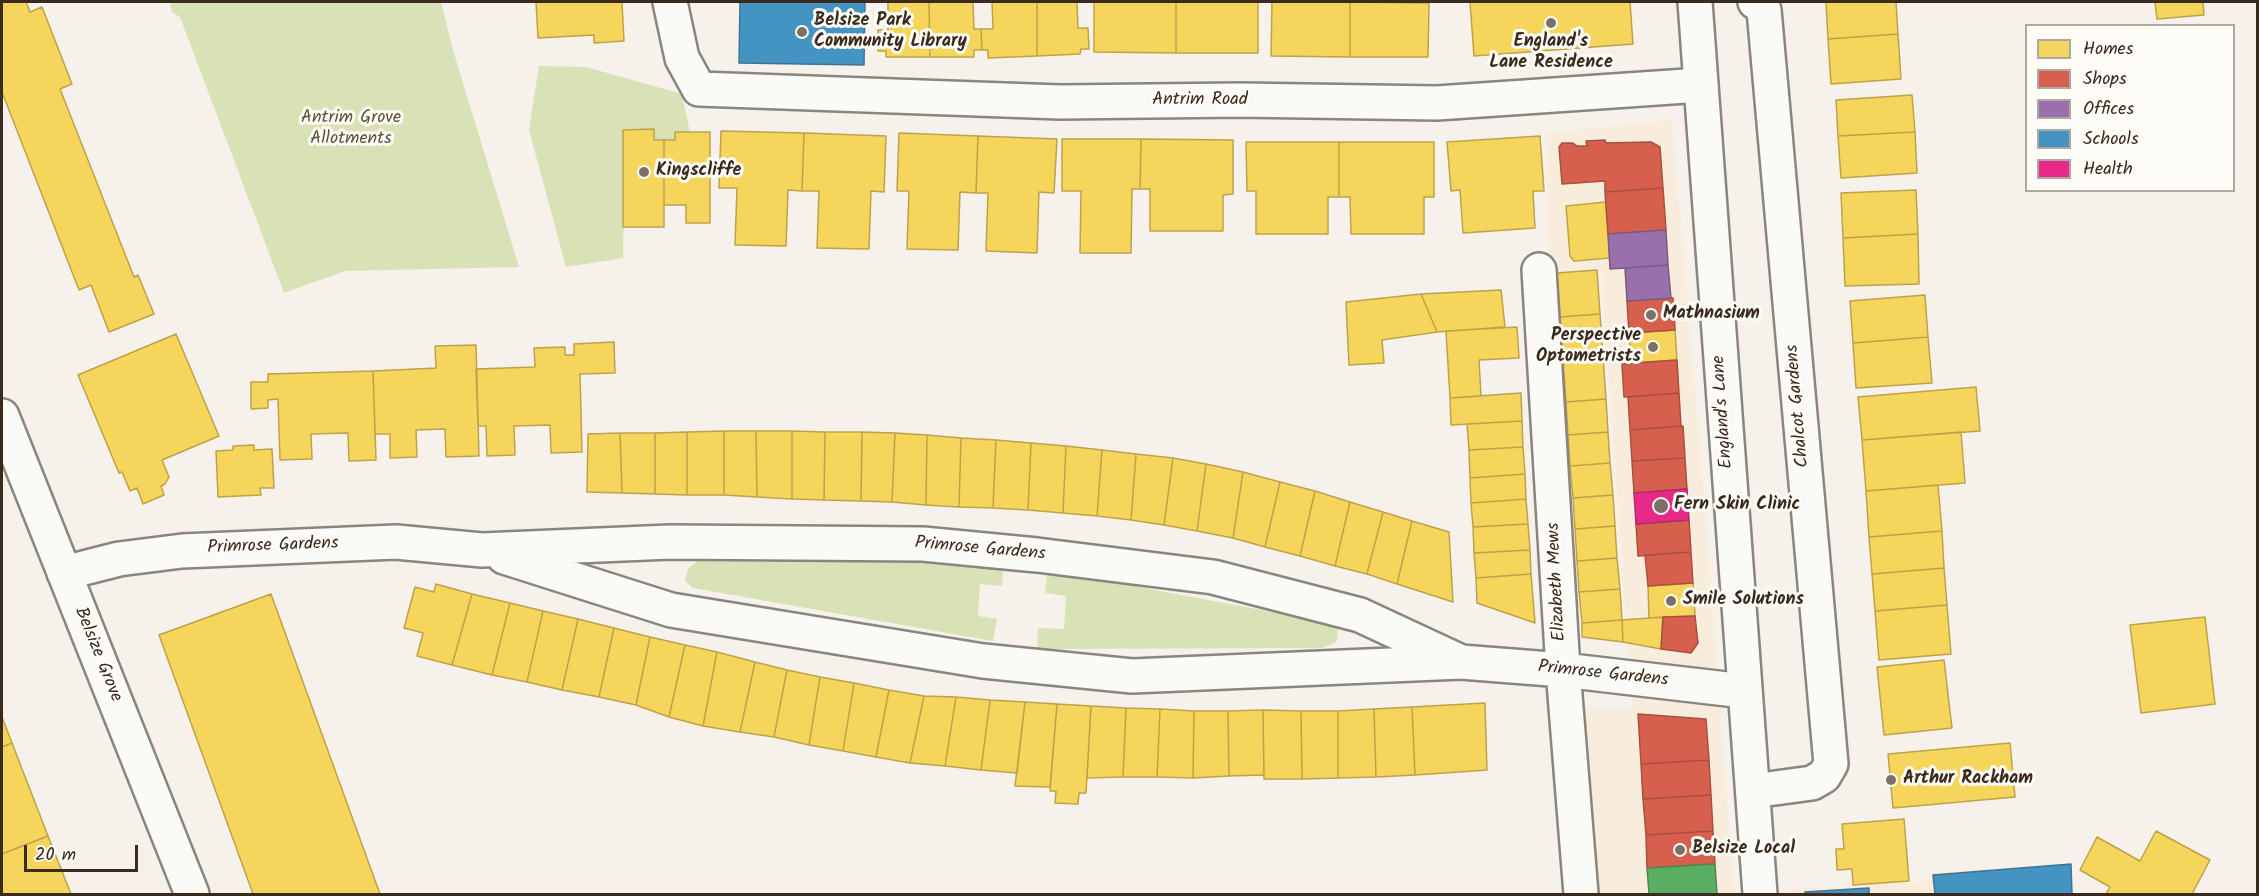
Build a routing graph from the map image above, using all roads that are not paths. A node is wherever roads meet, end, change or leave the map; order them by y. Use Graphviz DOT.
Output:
graph roads {
  1 [pos="670,2"];
  2 [pos="1695,2"];
  3 [pos="1755,2"];
  4 [pos="1701,86"];
  5 [pos="1539,270"];
  6 [pos="2,416"];
  7 [pos="483,550"];
  8 [pos="64,573"];
  9 [pos="1461,662"];
  10 [pos="1563,670"];
  11 [pos="1744,690"];
  12 [pos="1753,791"];
  13 [pos="192,894"];
  14 [pos="1581,894"];
  15 [pos="1760,894"];
  1 -- 4 [label="street, Antrim Road"];
  2 -- 4 [label="street, England's Lane"];
  3 -- 12 [label="street, Chalcot Gardens"];
  4 -- 11 [label="street, England's Lane"];
  5 -- 10 [label="street, Elizabeth Mews"];
  6 -- 8 [label="street, Belsize Grove"];
  7 -- 8 [label="street, Primrose Gardens"];
  7 -- 9 [label="street, Primrose Gardens"];
  7 -- 9 [label="street, Primrose Gardens"];
  8 -- 13 [label="street, Belsize Grove"];
  9 -- 10 [label="street, Primrose Gardens"];
  10 -- 11 [label="street, Primrose Gardens"];
  10 -- 14 [label="street, Elizabeth Mews"];
  11 -- 12 [label="street, England's Lane"];
  12 -- 15 [label="street, England's Lane"];
}
